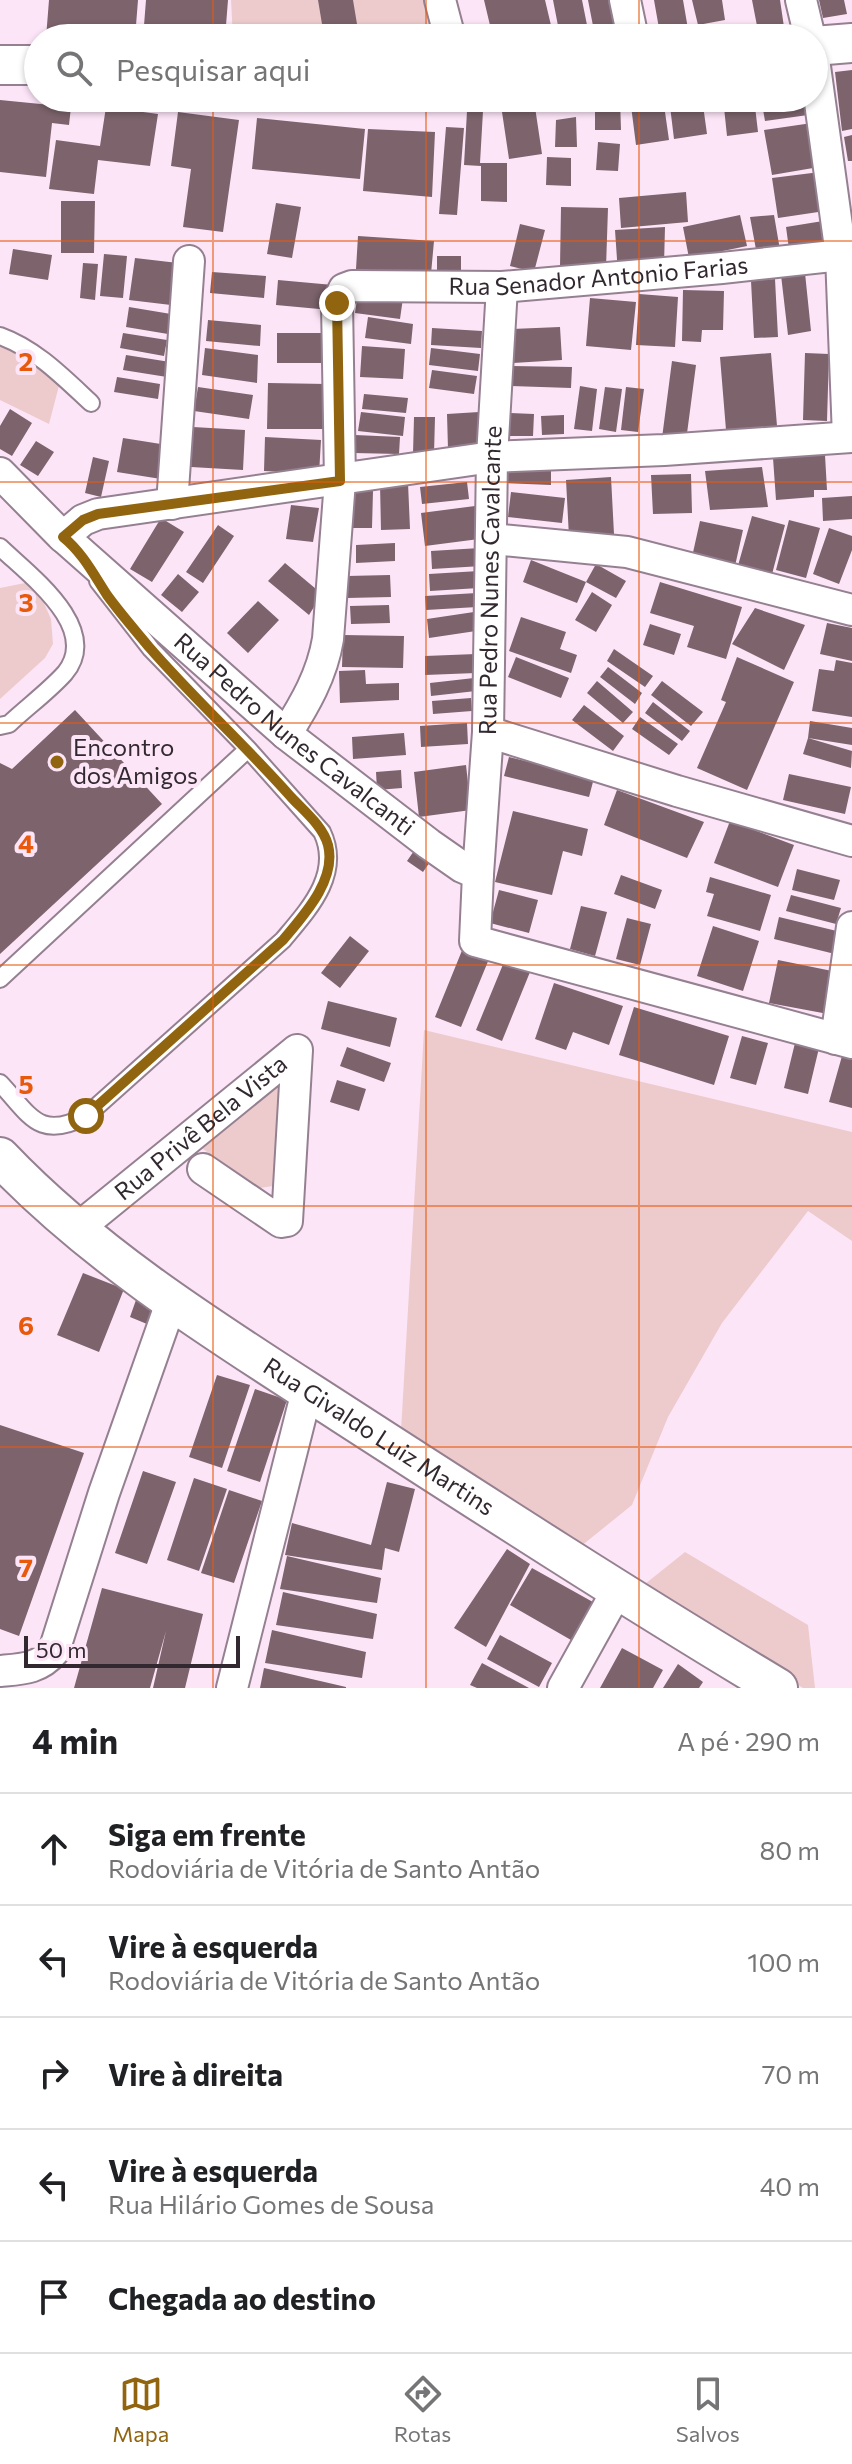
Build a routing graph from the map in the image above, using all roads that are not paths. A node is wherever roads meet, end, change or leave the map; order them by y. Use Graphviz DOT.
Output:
graph roads {
  1 [pos="440,0"];
  2 [pos="625,0"];
  3 [pos="801,0"];
  4 [pos="446,24"];
  5 [pos="630,24"];
  6 [pos="807,24"];
  7 [pos="852,43"];
  8 [pos="828,45"];
  9 [pos="0,65"];
  10 [pos="24,65"];
  11 [pos="823,112"];
  12 [pos="847,254"];
  13 [pos="189,261"];
  14 [pos="502,287"];
  15 [pos="0,336"];
  16 [pos="91,403"];
  17 [pos="850,437"];
  18 [pos="492,457"];
  19 [pos="0,473"];
  20 [pos="340,481"];
  21 [pos="172,504"];
  22 [pos="492,539"];
  23 [pos="68,540"];
  24 [pos="0,547"];
  25 [pos="852,610"];
  26 [pos="0,726"];
  27 [pos="488,732"];
  28 [pos="286,734"];
  29 [pos="248,749"];
  30 [pos="852,841"];
  31 [pos="478,874"];
  32 [pos="852,927"];
  33 [pos="0,979"];
  34 [pos="844,1041"];
  35 [pos="0,1083"];
  36 [pos="0,1157"];
  37 [pos="203,1169"];
  38 [pos="77,1229"];
  39 [pos="172,1300"];
  40 [pos="307,1391"];
  41 [pos="617,1591"];
  42 [pos="0,1671"];
  43 [pos="232,1688"];
  44 [pos="563,1688"];
  45 [pos="778,1688"];
  1 -- 4 [label="street"];
  2 -- 5 [label="street"];
  3 -- 6 [label="street"];
  7 -- 8 [label="street"];
  9 -- 10 [label="street"];
  11 -- 12 [label="street"];
  12 -- 14 [label="street, Rua Senador Antonio Farias"];
  12 -- 17 [label="street"];
  13 -- 21 [label="street"];
  14 -- 18 [label="street, Rua Pedro Nunes Cavalcante"];
  14 -- 20 [label="street, Rua Senador Antonio Farias"];
  15 -- 16 [label="lane"];
  17 -- 18 [label="street"];
  18 -- 20 [label="street"];
  18 -- 22 [label="street, Rua Pedro Nunes Cavalcante"];
  19 -- 23 [label="street, Rua Pedro Nunes Cavalcanti"];
  20 -- 21 [label="street"];
  20 -- 28 [label="street"];
  21 -- 23 [label="street"];
  22 -- 25 [label="street"];
  22 -- 27 [label="street, Rua Pedro Nunes Cavalcante"];
  23 -- 28 [label="street, Rua Pedro Nunes Cavalcanti"];
  23 -- 29 [label="lane"];
  24 -- 26 [label="lane"];
  27 -- 30 [label="street"];
  27 -- 31 [label="street, Rua Pedro Nunes Cavalcante"];
  28 -- 31 [label="street, Rua Pedro Nunes Cavalcanti"];
  29 -- 33 [label="lane"];
  29 -- 35 [label="lane"];
  31 -- 34 [label="street"];
  32 -- 34 [label="street"];
  36 -- 38 [label="street, Rua Givaldo Luiz Martins"];
  37 -- 38 [label="street, Rua Privê Bela Vista"];
  38 -- 39 [label="street, Rua Givaldo Luiz Martins"];
  39 -- 40 [label="street, Rua Givaldo Luiz Martins"];
  39 -- 42 [label="street"];
  40 -- 41 [label="street, Rua Givaldo Luiz Martins"];
  40 -- 43 [label="street"];
  41 -- 44 [label="street"];
  41 -- 45 [label="street, Rua Givaldo Luiz Martins"];
}
